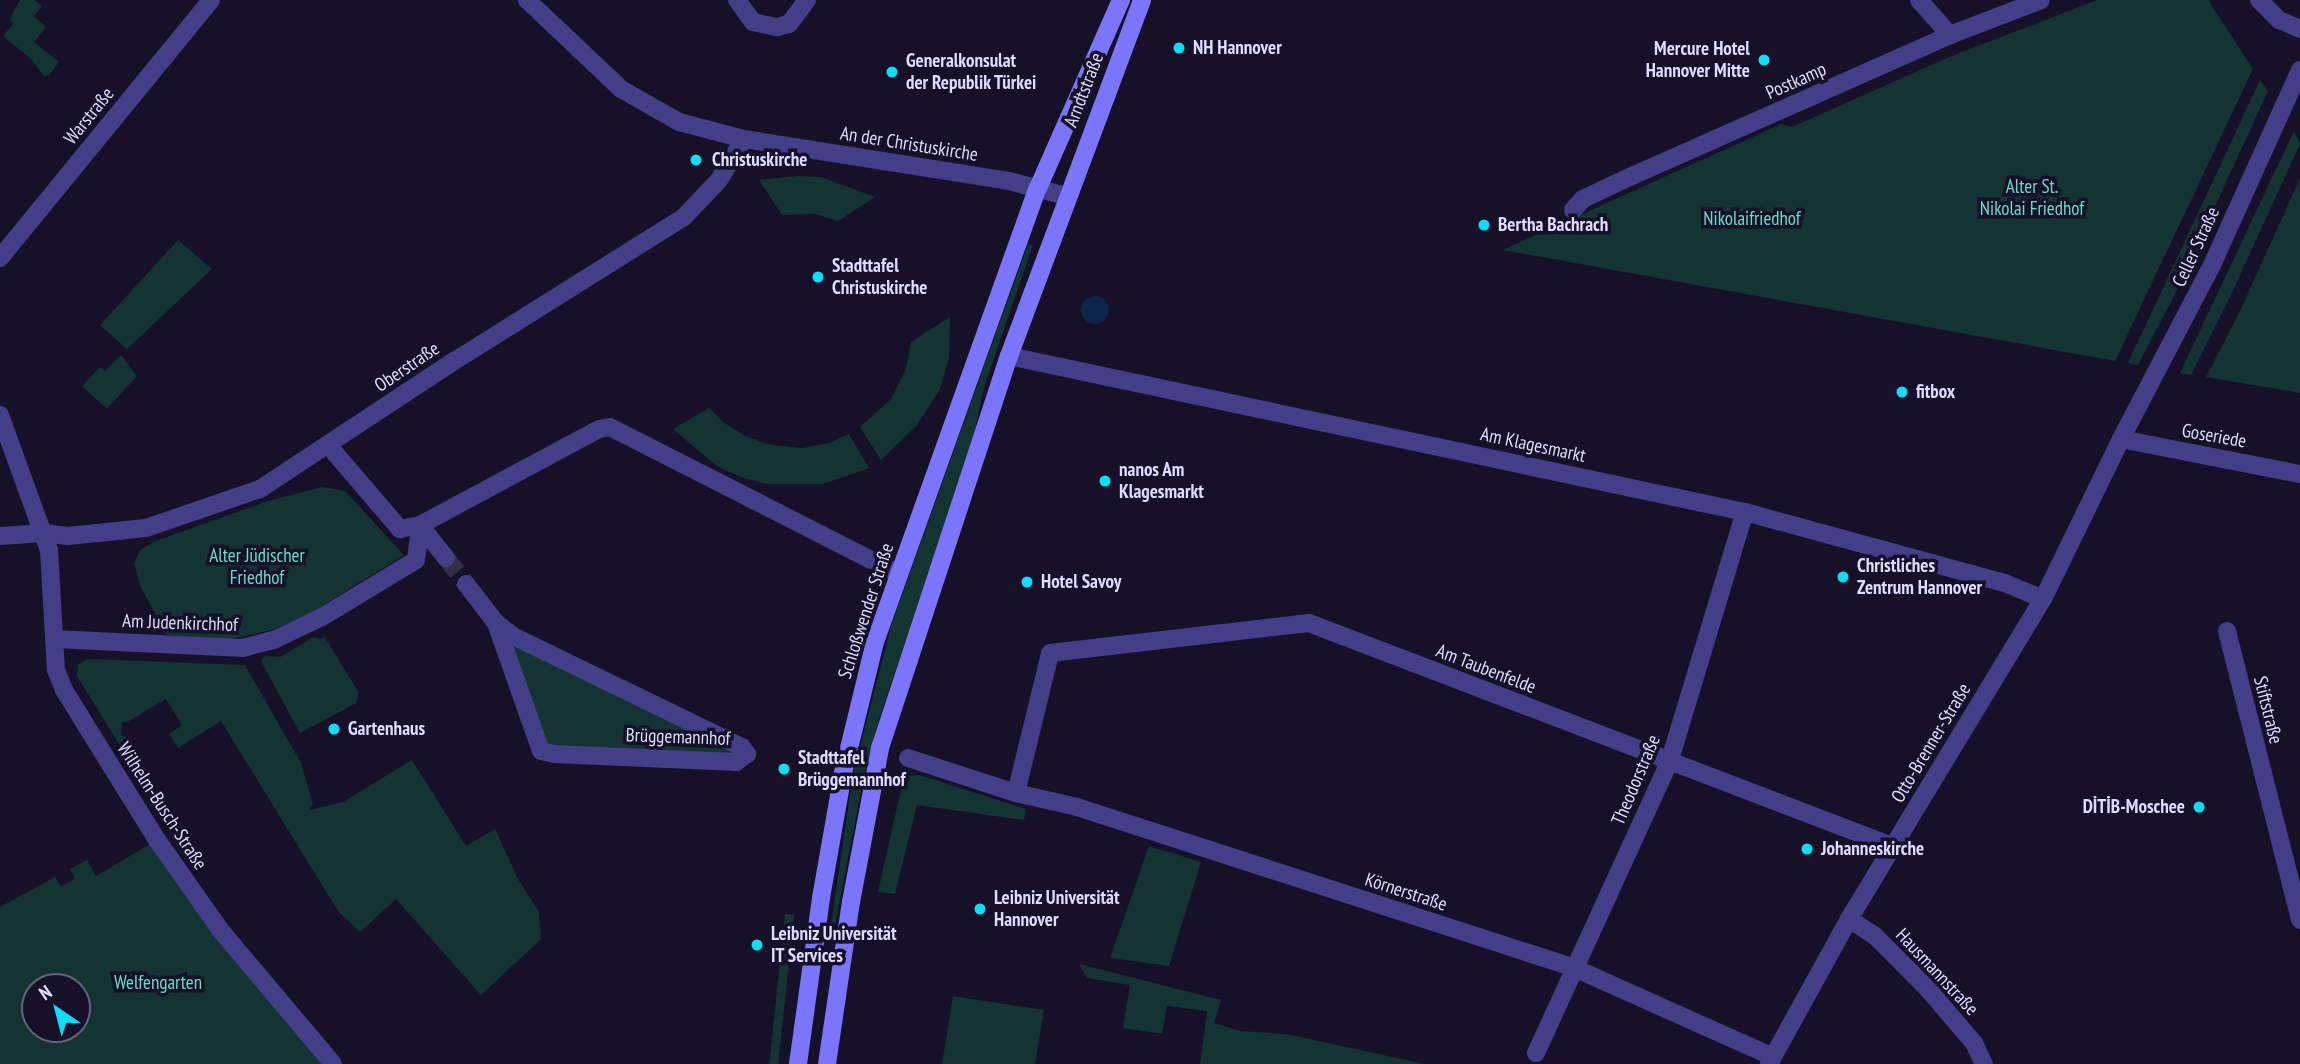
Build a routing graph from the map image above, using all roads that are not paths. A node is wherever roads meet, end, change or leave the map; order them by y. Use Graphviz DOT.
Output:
graph roads {
  1 [pos="211,0"];
  2 [pos="527,0"];
  3 [pos="737,0"];
  4 [pos="807,0"];
  5 [pos="1121,0"];
  6 [pos="1142,0"];
  7 [pos="1919,0"];
  8 [pos="2041,0"];
  9 [pos="2259,0"];
  10 [pos="2300,29"];
  11 [pos="1950,35"];
  12 [pos="2299,74"];
  13 [pos="744,139"];
  14 [pos="1038,188"];
  15 [pos="1066,197"];
  16 [pos="1573,210"];
  17 [pos="0,258"];
  18 [pos="1009,356"];
  19 [pos="2,425"];
  20 [pos="2121,439"];
  21 [pos="328,445"];
  22 [pos="2300,474"];
  23 [pos="1745,512"];
  24 [pos="420,526"];
  25 [pos="43,533"];
  26 [pos="0,536"];
  27 [pos="446,558"];
  28 [pos="898,574"];
  29 [pos="466,584"];
  30 [pos="2043,599"];
  31 [pos="496,623"];
  32 [pos="2227,631"];
  33 [pos="54,639"];
  34 [pos="908,758"];
  35 [pos="1669,764"];
  36 [pos="1016,793"];
  37 [pos="1892,846"];
  38 [pos="1849,919"];
  39 [pos="2300,920"];
  40 [pos="1573,967"];
  41 [pos="1535,1053"];
  42 [pos="1771,1060"];
  43 [pos="333,1064"];
  44 [pos="798,1064"];
  45 [pos="827,1064"];
  46 [pos="1984,1064"];
  1 -- 17 [label="street, Warstraße"];
  2 -- 13 [label="street, An der Christuskirche"];
  3 -- 4 [label="street"];
  5 -- 14 [label="main road, Arndtstraße"];
  6 -- 15 [label="main road, Arndtstraße"];
  7 -- 11 [label="street"];
  8 -- 11 [label="street, Postkamp"];
  9 -- 10 [label="street"];
  11 -- 16 [label="street, Postkamp"];
  12 -- 20 [label="street, Celler Straße"];
  13 -- 14 [label="street, An der Christuskirche"];
  13 -- 21 [label="street, Oberstraße"];
  14 -- 15 [label="street, An der Christuskirche"];
  14 -- 28 [label="main road, Schloßwender Straße"];
  15 -- 18 [label="main road"];
  18 -- 23 [label="street, Am Klagesmarkt"];
  18 -- 45 [label="main road"];
  19 -- 25 [label="street, Wilhelm-Busch-Straße"];
  20 -- 22 [label="street, Goseriede"];
  20 -- 30 [label="street, Otto-Brenner-Straße"];
  21 -- 24 [label="street"];
  21 -- 25 [label="street, Oberstraße"];
  23 -- 30 [label="street, Am Klagesmarkt"];
  23 -- 35 [label="street, Theodorstraße"];
  24 -- 27 [label="street"];
  24 -- 28 [label="street"];
  24 -- 33 [label="street, Am Judenkirchhof"];
  25 -- 26 [label="street, Oberstraße"];
  25 -- 33 [label="street, Wilhelm-Busch-Straße"];
  28 -- 44 [label="main road, Schloßwender Straße"];
  29 -- 31 [label="street, Brüggemannhof"];
  30 -- 37 [label="street, Otto-Brenner-Straße"];
  31 -- 31 [label="street, Brüggemannhof"];
  32 -- 39 [label="street, Stiftstraße"];
  33 -- 43 [label="street, Wilhelm-Busch-Straße"];
  34 -- 36 [label="street, Körnerstraße"];
  35 -- 36 [label="street, Am Taubenfelde"];
  35 -- 37 [label="street, Am Taubenfelde"];
  35 -- 40 [label="street, Theodorstraße"];
  36 -- 40 [label="street, Körnerstraße"];
  37 -- 38 [label="street, Otto-Brenner-Straße"];
  38 -- 42 [label="street, Otto-Brenner-Straße"];
  38 -- 46 [label="street, Hausmannstraße"];
  40 -- 41 [label="street, Theodorstraße"];
  40 -- 42 [label="street, Körnerstraße"];
}
